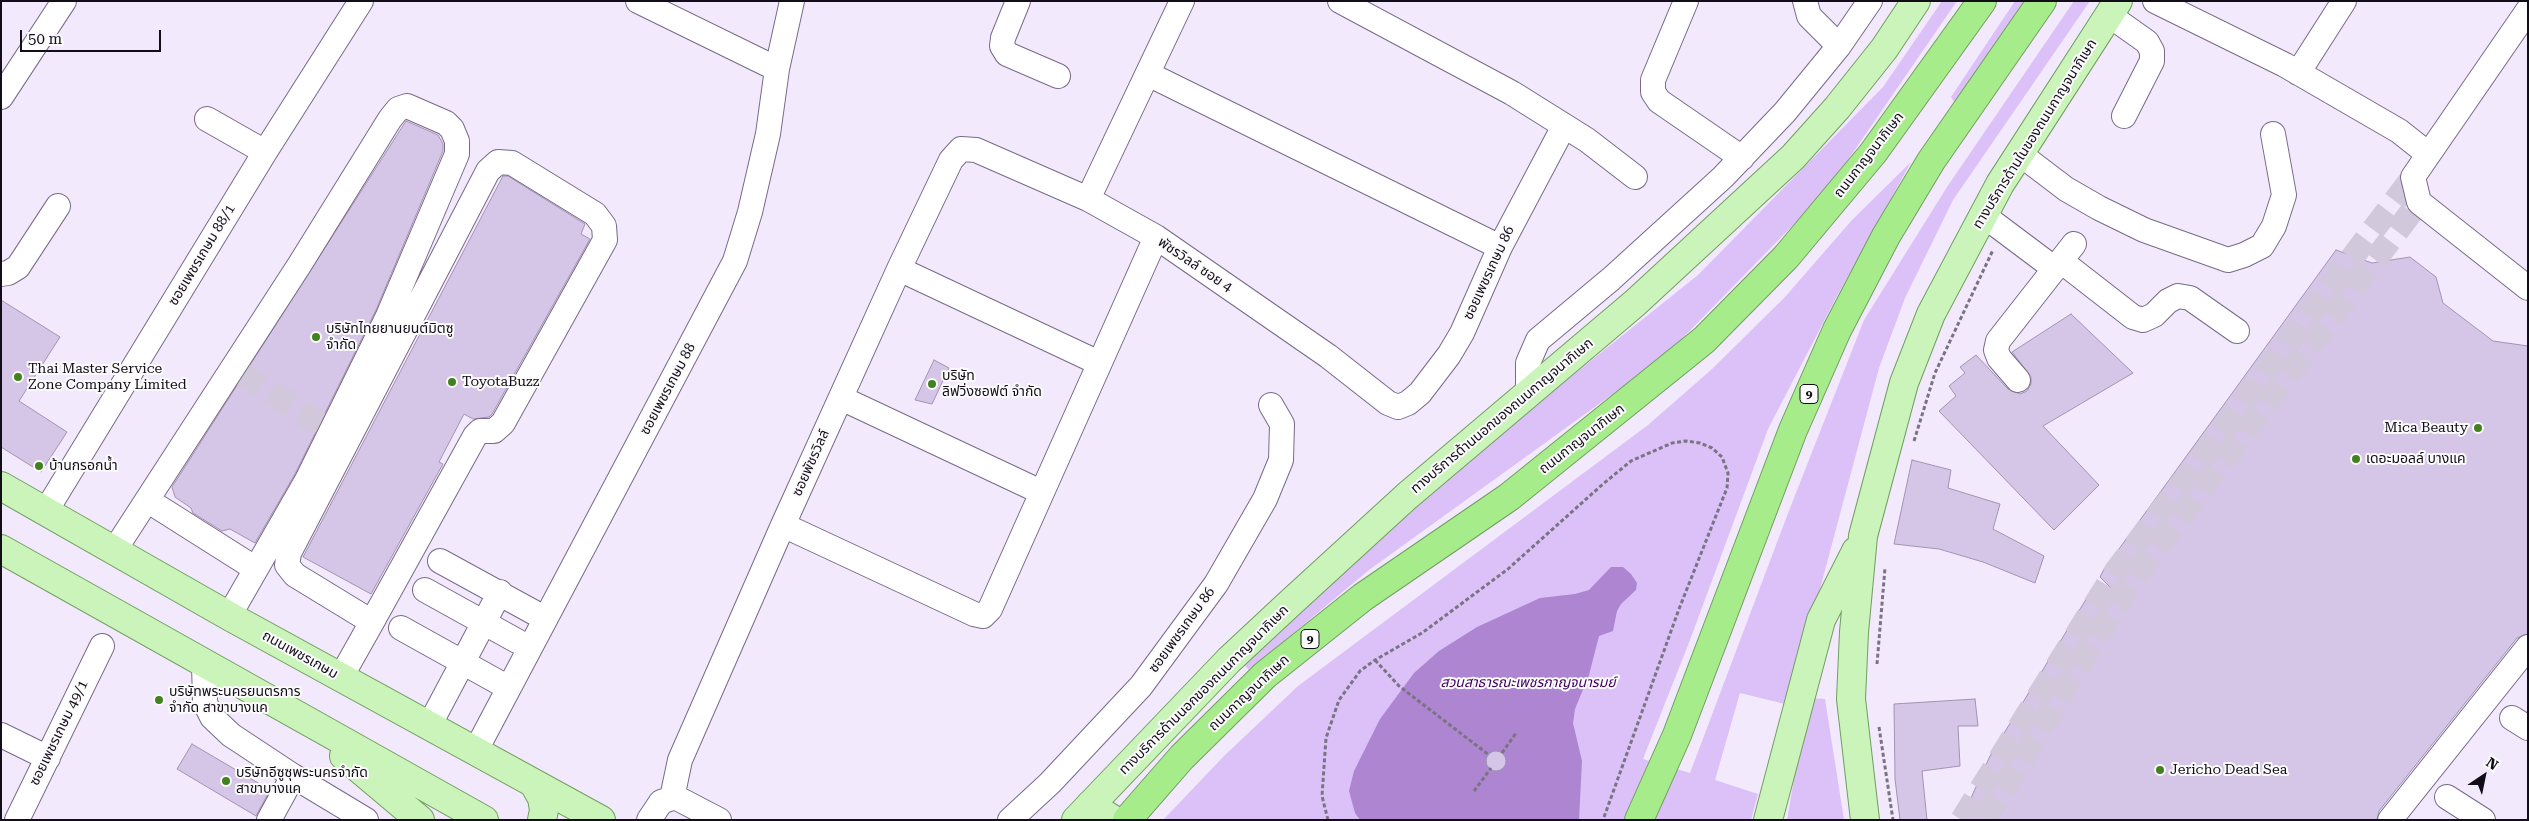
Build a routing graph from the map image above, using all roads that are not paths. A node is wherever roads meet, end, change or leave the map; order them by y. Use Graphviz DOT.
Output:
graph roads {
  1 [pos="64,1"];
  2 [pos="362,1"];
  3 [pos="638,1"];
  4 [pos="792,1"];
  5 [pos="1018,1"];
  6 [pos="1182,1"];
  7 [pos="1340,1"];
  8 [pos="1686,1"];
  9 [pos="1805,1"];
  10 [pos="1870,1"];
  11 [pos="1916,1"];
  12 [pos="1982,1"];
  13 [pos="2042,1"];
  14 [pos="2344,1"];
  15 [pos="2160,2"];
  16 [pos="2113,8"];
  17 [pos="2528,10"];
  18 [pos="1839,46"];
  19 [pos="777,69"];
  20 [pos="2298,73"];
  21 [pos="1148,74"];
  22 [pos="1058,76"];
  23 [pos="1,97"];
  24 [pos="2124,116"];
  25 [pos="207,119"];
  26 [pos="1564,126"];
  27 [pos="2274,134"];
  28 [pos="2414,142"];
  29 [pos="976,150"];
  30 [pos="265,152"];
  31 [pos="2020,154"];
  32 [pos="1742,158"];
  33 [pos="1635,177"];
  34 [pos="1088,199"];
  35 [pos="58,206"];
  36 [pos="1983,216"];
  37 [pos="1156,237"];
  38 [pos="1500,247"];
  39 [pos="2063,258"];
  40 [pos="899,269"];
  41 [pos="1,274"];
  42 [pos="1611,279"];
  43 [pos="2528,288"];
  44 [pos="1635,303"];
  45 [pos="2237,331"];
  46 [pos="1100,363"];
  47 [pos="2018,380"];
  48 [pos="1528,393"];
  49 [pos="841,398"];
  50 [pos="1271,405"];
  51 [pos="1398,407"];
  52 [pos="1,486"];
  53 [pos="1041,492"];
  54 [pos="147,500"];
  55 [pos="46,511"];
  56 [pos="784,526"];
  57 [pos="1863,536"];
  58 [pos="1,549"];
  59 [pos="114,550"];
  60 [pos="440,561"];
  61 [pos="256,568"];
  62 [pos="425,590"];
  63 [pos="500,592"];
  64 [pos="535,613"];
  65 [pos="230,616"];
  66 [pos="372,622"];
  67 [pos="484,622"];
  68 [pos="401,628"];
  69 [pos="517,641"];
  70 [pos="102,646"];
  71 [pos="2528,647"];
  72 [pos="204,663"];
  73 [pos="463,663"];
  74 [pos="340,678"];
  75 [pos="498,682"];
  76 [pos="269,699"];
  77 [pos="429,726"];
  78 [pos="1,735"];
  79 [pos="475,752"];
  80 [pos="48,758"];
  81 [pos="293,776"];
  82 [pos="534,784"];
  83 [pos="2447,796"];
  84 [pos="672,798"];
  85 [pos="1083,813"];
  86 [pos="1125,817"];
  87 [pos="17,820"];
  88 [pos="269,820"];
  89 [pos="366,820"];
  90 [pos="420,820"];
  91 [pos="484,820"];
  92 [pos="542,820"];
  93 [pos="601,820"];
  94 [pos="649,820"];
  95 [pos="719,820"];
  96 [pos="1010,820"];
  97 [pos="1639,820"];
  98 [pos="1768,820"];
  99 [pos="1865,820"];
  100 [pos="2390,820"];
  101 [pos="2483,820"];
  1 -- 23 [label="street"];
  2 -- 30 [label="street, ซอยเพชรเกษม 88/1"];
  3 -- 19 [label="street"];
  4 -- 19 [label="street, ซอยเพชรเกษม 88"];
  5 -- 22 [label="street"];
  6 -- 21 [label="street"];
  7 -- 26 [label="street"];
  8 -- 32 [label="street"];
  9 -- 18 [label="street"];
  10 -- 18 [label="street"];
  11 -- 44 [label="main road, ทางบริการด้านนอกของถนนกาญจนาภิเษก"];
  12 -- 86 [label="highway, ถนนกาญจนาภิเษก / 9"];
  13 -- 97 [label="highway, 9"];
  14 -- 20 [label="street"];
  15 -- 20 [label="street"];
  16 -- 24 [label="street"];
  16 -- 31 [label="main road, ทางบริการด้านในของถนนกาญจนาภิเษก"];
  17 -- 28 [label="street"];
  18 -- 32 [label="street"];
  19 -- 79 [label="street, ซอยเพชรเกษม 88"];
  20 -- 28 [label="street"];
  21 -- 34 [label="street"];
  21 -- 38 [label="street"];
  25 -- 30 [label="street"];
  26 -- 33 [label="street"];
  26 -- 38 [label="street, ซอยเพชรเกษม 86"];
  27 -- 31 [label="street"];
  28 -- 43 [label="street"];
  29 -- 34 [label="street, พัชรวิลล์ ซอย 4"];
  29 -- 40 [label="street, ซอยพัชรวิลล์"];
  30 -- 55 [label="street, ซอยเพชรเกษม 88/1"];
  31 -- 36 [label="main road, ทางบริการด้านในของถนนกาญจนาภิเษก"];
  32 -- 42 [label="street"];
  34 -- 37 [label="street, พัชรวิลล์ ซอย 4"];
  35 -- 41 [label="street"];
  36 -- 39 [label="street"];
  36 -- 57 [label="main road, ทางบริการด้านในของถนนกาญจนาภิเษก"];
  37 -- 46 [label="street"];
  37 -- 51 [label="street, พัชรวิลล์ ซอย 4"];
  38 -- 51 [label="street, ซอยเพชรเกษม 86"];
  39 -- 45 [label="street"];
  39 -- 47 [label="street"];
  40 -- 46 [label="street"];
  40 -- 49 [label="street, ซอยพัชรวิลล์"];
  42 -- 44 [label="street"];
  42 -- 48 [label="street"];
  44 -- 48 [label="main road, ทางบริการด้านนอกของถนนกาญจนาภิเษก"];
  46 -- 53 [label="street"];
  48 -- 85 [label="main road, ทางบริการด้านนอกของถนนกาญจนาภิเษก"];
  49 -- 53 [label="street"];
  49 -- 56 [label="street, ซอยพัชรวิลล์"];
  50 -- 96 [label="street, ซอยเพชรเกษม 86"];
  52 -- 55 [label="main road, ถนนเพชรเกษม"];
  53 -- 56 [label="street"];
  54 -- 59 [label="street"];
  54 -- 61 [label="street"];
  54 -- 61 [label="street"];
  55 -- 59 [label="main road, ถนนเพชรเกษม"];
  56 -- 84 [label="street, ซอยพัชรวิลล์"];
  57 -- 98 [label="main road"];
  57 -- 99 [label="main road, ทางบริการด้านในของถนนกาญจนาภิเษก"];
  58 -- 72 [label="main road"];
  59 -- 65 [label="main road, ถนนเพชรเกษม"];
  60 -- 63 [label="street"];
  61 -- 65 [label="street"];
  62 -- 67 [label="street"];
  63 -- 64 [label="street"];
  63 -- 67 [label="street"];
  65 -- 74 [label="main road, ถนนเพชรเกษม"];
  66 -- 66 [label="street"];
  66 -- 74 [label="street"];
  67 -- 69 [label="street"];
  67 -- 73 [label="street"];
  68 -- 73 [label="street"];
  70 -- 80 [label="street, ซอยเพชรเกษม 49/1"];
  71 -- 100 [label="street"];
  72 -- 76 [label="main road"];
  72 -- 81 [label="street"];
  73 -- 75 [label="street"];
  73 -- 77 [label="street"];
  74 -- 77 [label="main road, ถนนเพชรเกษม"];
  76 -- 90 [label="main road"];
  76 -- 91 [label="main road"];
  77 -- 79 [label="main road, ถนนเพชรเกษม"];
  78 -- 80 [label="street"];
  79 -- 82 [label="main road, ถนนเพชรเกษม"];
  80 -- 87 [label="street, ซอยเพชรเกษม 49/1"];
  81 -- 88 [label="street"];
  81 -- 89 [label="street"];
  82 -- 92 [label="main road"];
  82 -- 93 [label="main road, ถนนเพชรเกษม"];
  83 -- 101 [label="street"];
  84 -- 94 [label="street"];
  84 -- 95 [label="street"];
  85 -- 86 [label="main road"];
}
